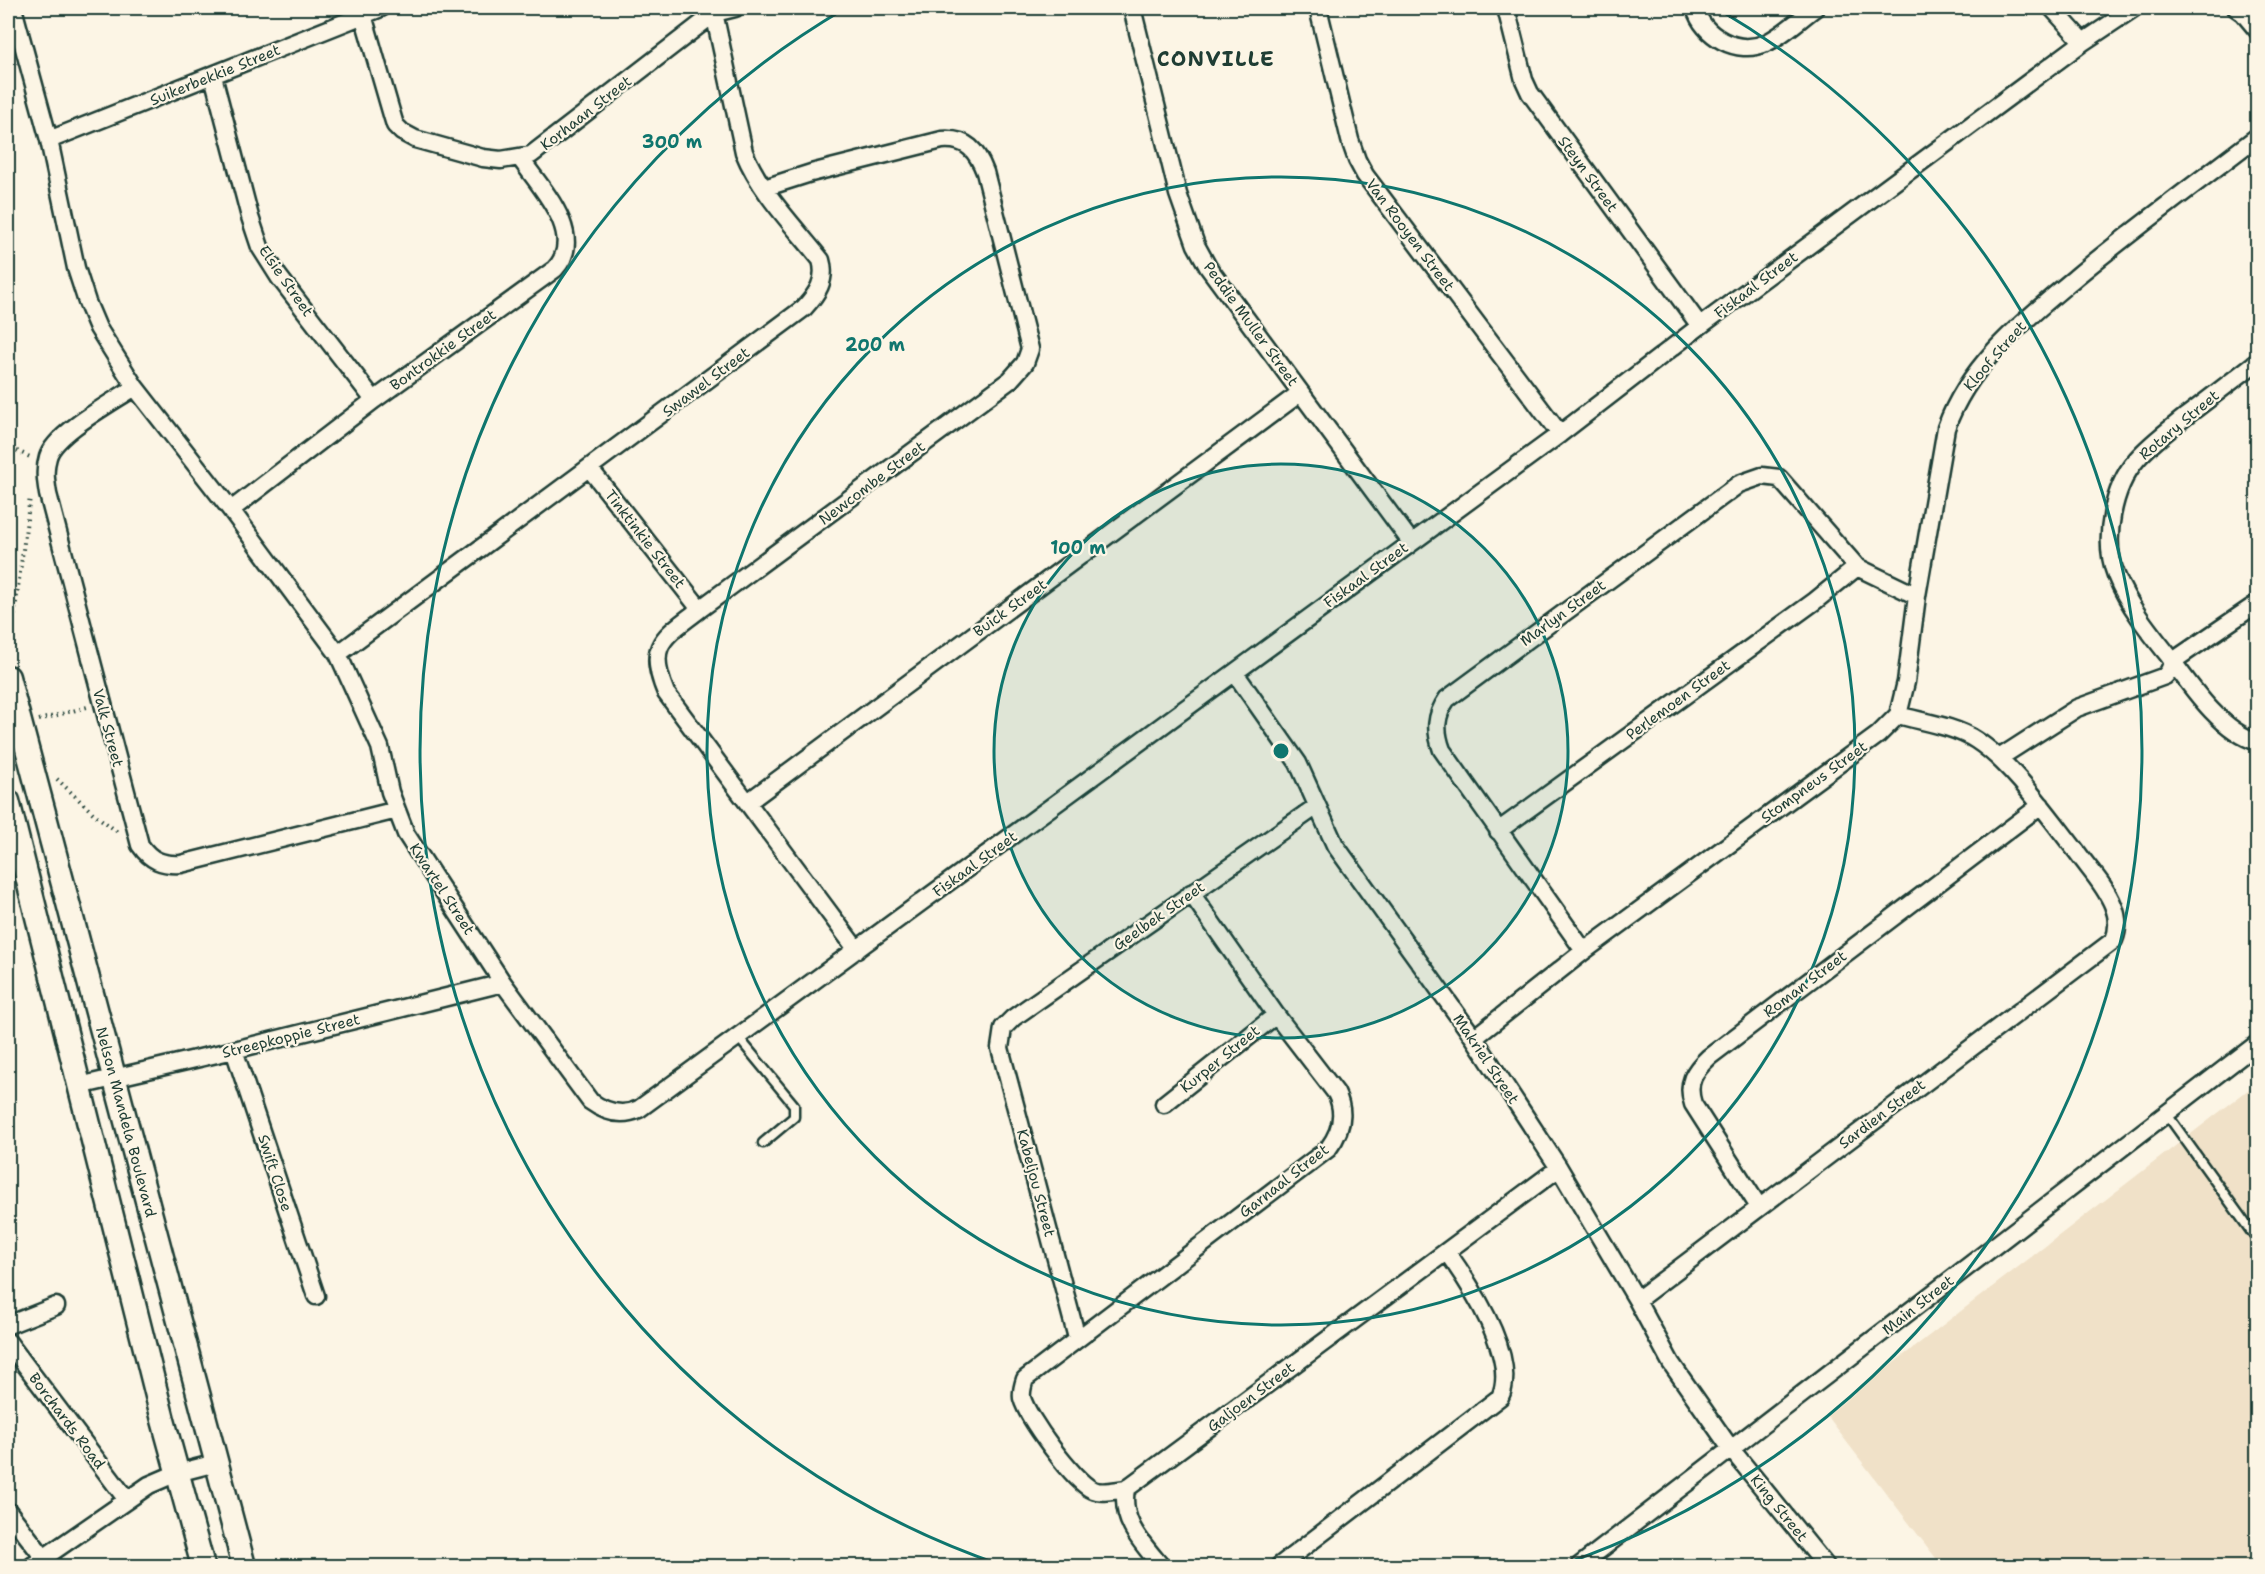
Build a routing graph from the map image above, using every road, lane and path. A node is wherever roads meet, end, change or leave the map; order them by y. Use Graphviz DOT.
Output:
graph roads {
  1 [pos="13,8"];
  2 [pos="381,8"];
  3 [pos="735,8"];
  4 [pos="1132,8"];
  5 [pos="1318,8"];
  6 [pos="1506,8"];
  7 [pos="1695,8"];
  8 [pos="1815,8"];
  9 [pos="2052,8"];
  10 [pos="2134,8"];
  11 [pos="2236,8"];
  12 [pos="714,10"];
  13 [pos="363,15"];
  14 [pos="2258,31"];
  15 [pos="2083,42"];
  16 [pos="213,76"];
  17 [pos="2258,136"];
  18 [pos="49,140"];
  19 [pos="520,158"];
  20 [pos="764,188"];
  21 [pos="1700,326"];
  22 [pos="2258,361"];
  23 [pos="135,387"];
  24 [pos="1300,393"];
  25 [pos="374,400"];
  26 [pos="1560,434"];
  27 [pos="8,443"];
  28 [pos="46,465"];
  29 [pos="590,469"];
  30 [pos="30,494"];
  31 [pos="231,510"];
  32 [pos="1412,542"];
  33 [pos="1857,567"];
  34 [pos="1917,596"];
  35 [pos="2258,603"];
  36 [pos="700,609"];
  37 [pos="12,633"];
  38 [pos="338,654"];
  39 [pos="2173,662"];
  40 [pos="1235,673"];
  41 [pos="8,677"];
  42 [pos="102,703"];
  43 [pos="1898,715"];
  44 [pos="22,733"];
  45 [pos="2258,742"];
  46 [pos="1999,758"];
  47 [pos="51,777"];
  48 [pos="8,801"];
  49 [pos="748,802"];
  50 [pos="2041,805"];
  51 [pos="1317,806"];
  52 [pos="397,810"];
  53 [pos="1498,831"];
  54 [pos="140,845"];
  55 [pos="1191,893"];
  56 [pos="857,950"];
  57 [pos="1584,951"];
  58 [pos="503,983"];
  59 [pos="1276,1015"];
  60 [pos="1003,1028"];
  61 [pos="738,1037"];
  62 [pos="1474,1038"];
  63 [pos="2258,1042"];
  64 [pos="234,1050"];
  65 [pos="114,1078"];
  66 [pos="79,1086"];
  67 [pos="590,1101"];
  68 [pos="1164,1104"];
  69 [pos="2166,1113"];
  70 [pos="763,1143"];
  71 [pos="1559,1168"];
  72 [pos="1759,1207"];
  73 [pos="2258,1241"];
  74 [pos="1447,1252"];
  75 [pos="316,1296"];
  76 [pos="1637,1300"];
  77 [pos="56,1306"];
  78 [pos="8,1325"];
  79 [pos="1077,1338"];
  80 [pos="8,1342"];
  81 [pos="1731,1449"];
  82 [pos="216,1463"];
  83 [pos="177,1473"];
  84 [pos="1126,1489"];
  85 [pos="127,1500"];
  86 [pos="8,1511"];
  87 [pos="38,1562"];
  88 [pos="203,1566"];
  89 [pos="243,1566"];
  90 [pos="1161,1566"];
  91 [pos="1279,1566"];
  92 [pos="1579,1566"];
  93 [pos="1826,1566"];
  1 -- 18 [label="street, Kwartel Street"];
  2 -- 13 [label="street, Suikerbekkie Street"];
  3 -- 12 [label="street, Korhaan Street"];
  4 -- 24 [label="street, Peddie Muller Street"];
  5 -- 26 [label="street, Van Rooyen Street"];
  6 -- 21 [label="street, Steyn Street"];
  7 -- 8 [label="street"];
  9 -- 15 [label="street"];
  10 -- 15 [label="street, Fiskaal Street"];
  11 -- 14 [label="street"];
  12 -- 19 [label="street, Korhaan Street"];
  12 -- 20 [label="street, Swawel Street"];
  13 -- 16 [label="street, Suikerbekkie Street"];
  13 -- 19 [label="street, Korhaan Street"];
  15 -- 21 [label="street, Fiskaal Street"];
  16 -- 18 [label="street, Suikerbekkie Street"];
  16 -- 25 [label="street, Elsie Street"];
  17 -- 34 [label="street, Kloof Street"];
  18 -- 23 [label="street, Kwartel Street"];
  19 -- 25 [label="street, Bontrokkie Street"];
  20 -- 29 [label="street, Swawel Street"];
  20 -- 36 [label="street, Newcombe Street"];
  21 -- 26 [label="street, Fiskaal Street"];
  22 -- 39 [label="street, Rotary Street"];
  23 -- 28 [label="street"];
  23 -- 31 [label="street, Kwartel Street"];
  24 -- 32 [label="street, Peddie Muller Street"];
  24 -- 49 [label="street, Buick Street"];
  25 -- 31 [label="street, Bontrokkie Street"];
  26 -- 32 [label="street, Fiskaal Street"];
  27 -- 28 [label="path"];
  28 -- 42 [label="street, Valk Street"];
  29 -- 36 [label="street, Tinktinkie Street"];
  29 -- 38 [label="street, Swawel Street"];
  30 -- 37 [label="path"];
  31 -- 38 [label="street, Kwartel Street"];
  32 -- 40 [label="street, Fiskaal Street"];
  33 -- 34 [label="street, Marlyn Street"];
  33 -- 53 [label="street, Perlemoen Street"];
  33 -- 53 [label="street, Marlyn Street"];
  34 -- 43 [label="street, Kloof Street"];
  35 -- 39 [label="street"];
  36 -- 49 [label="street, Newcombe Street"];
  38 -- 52 [label="street, Kwartel Street"];
  39 -- 45 [label="street, Rotary Street"];
  39 -- 46 [label="street"];
  40 -- 51 [label="street, Makriel Street"];
  40 -- 56 [label="street, Fiskaal Street"];
  41 -- 44 [label="street, Nelson Mandela Boulevard"];
  42 -- 44 [label="path"];
  42 -- 54 [label="street, Valk Street"];
  43 -- 46 [label="street"];
  43 -- 57 [label="street, Stompneus Street"];
  44 -- 65 [label="street, Nelson Mandela Boulevard"];
  46 -- 50 [label="street"];
  47 -- 54 [label="path"];
  48 -- 66 [label="street"];
  49 -- 56 [label="street, Newcombe Street"];
  50 -- 72 [label="street, Roman Street"];
  50 -- 72 [label="street, Sardien Street"];
  51 -- 55 [label="street, Geelbek Street"];
  51 -- 62 [label="street, Makriel Street"];
  52 -- 54 [label="street"];
  52 -- 58 [label="street, Kwartel Street"];
  53 -- 57 [label="street, Marlyn Street"];
  55 -- 59 [label="street, Garnaal Street"];
  55 -- 60 [label="street, Geelbek Street"];
  56 -- 61 [label="street, Fiskaal Street"];
  57 -- 62 [label="street, Stompneus Street"];
  58 -- 64 [label="street, Streepkoppie Street"];
  58 -- 67 [label="street, Kwartel Street"];
  59 -- 68 [label="street, Kurper Street"];
  59 -- 79 [label="street, Garnaal Street"];
  60 -- 79 [label="street, Kabeljou Street"];
  61 -- 67 [label="street, Fiskaal Street"];
  61 -- 70 [label="lane"];
  62 -- 71 [label="street, Makriel Street"];
  63 -- 69 [label="street, Main Street"];
  64 -- 65 [label="street, Streepkoppie Street"];
  64 -- 75 [label="street, Swift Close"];
  65 -- 66 [label="street, Streepkoppie Street"];
  65 -- 82 [label="street, Nelson Mandela Boulevard"];
  66 -- 83 [label="street"];
  69 -- 73 [label="lane"];
  69 -- 81 [label="street, Main Street"];
  71 -- 74 [label="street, Galjoen Street"];
  71 -- 76 [label="street, Makriel Street"];
  72 -- 76 [label="street, Sardien Street"];
  74 -- 84 [label="street, Galjoen Street"];
  74 -- 91 [label="street"];
  76 -- 81 [label="street, Makriel Street"];
  77 -- 78 [label="street"];
  79 -- 84 [label="street, Garnaal Street"];
  80 -- 85 [label="street, Borchards Road"];
  81 -- 92 [label="street, Main Street"];
  81 -- 93 [label="street, King Street"];
  82 -- 83 [label="street"];
  82 -- 89 [label="street, Nelson Mandela Boulevard"];
  83 -- 85 [label="street"];
  83 -- 88 [label="street"];
  84 -- 90 [label="street"];
  85 -- 87 [label="street"];
  86 -- 87 [label="street"];
}
